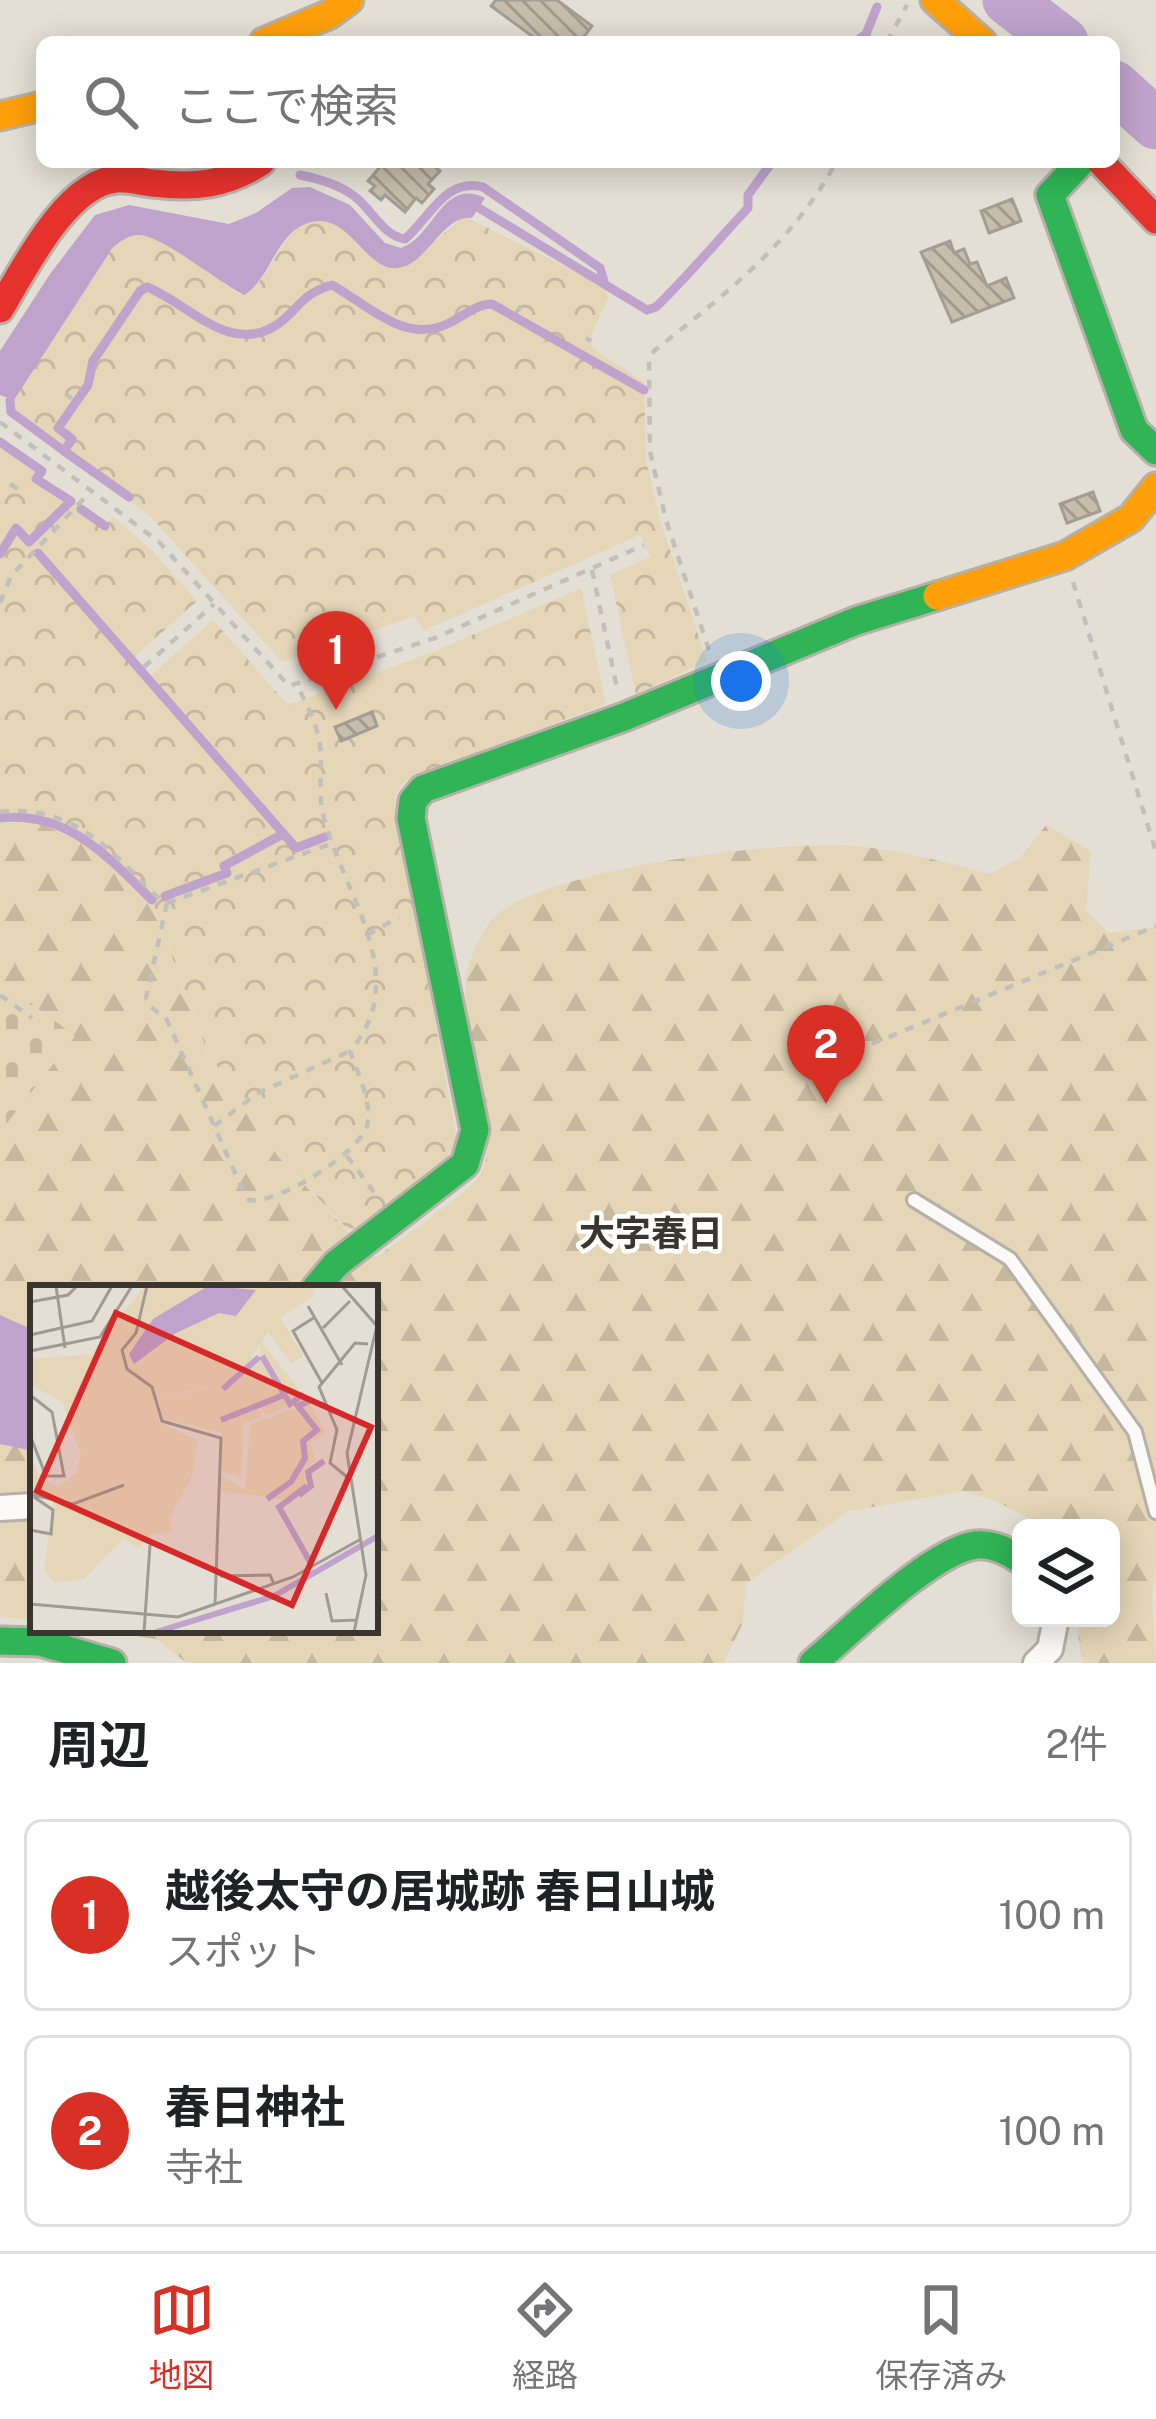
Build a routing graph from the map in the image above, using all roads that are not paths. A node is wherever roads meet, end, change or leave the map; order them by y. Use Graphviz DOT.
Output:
graph roads {
  1 [pos="935,0"];
  2 [pos="338,19"];
  3 [pos="283,36"];
  4 [pos="975,36"];
  5 [pos="36,107"];
  6 [pos="0,116"];
  7 [pos="254,168"];
  8 [pos="1075,168"];
  9 [pos="1107,168"];
  10 [pos="1156,220"];
  11 [pos="0,309"];
  12 [pos="1156,451"];
  13 [pos="1156,487"];
  14 [pos="914,1200"];
  15 [pos="318,1285"];
  16 [pos="30,1506"];
  17 [pos="0,1508"];
  18 [pos="1156,1512"];
  19 [pos="1012,1552"];
  20 [pos="1054,1627"];
  21 [pos="0,1641"];
  22 [pos="112,1663"];
  23 [pos="813,1663"];
  24 [pos="1036,1663"];
  1 -- 4 [label="street"];
  2 -- 3 [label="street"];
  5 -- 6 [label="street"];
  7 -- 11 [label="street"];
  8 -- 12 [label="street"];
  9 -- 10 [label="street"];
  13 -- 15 [label="street"];
  14 -- 18 [label="lane"];
  16 -- 17 [label="street"];
  19 -- 23 [label="street"];
  20 -- 24 [label="street"];
  21 -- 22 [label="street"];
}
